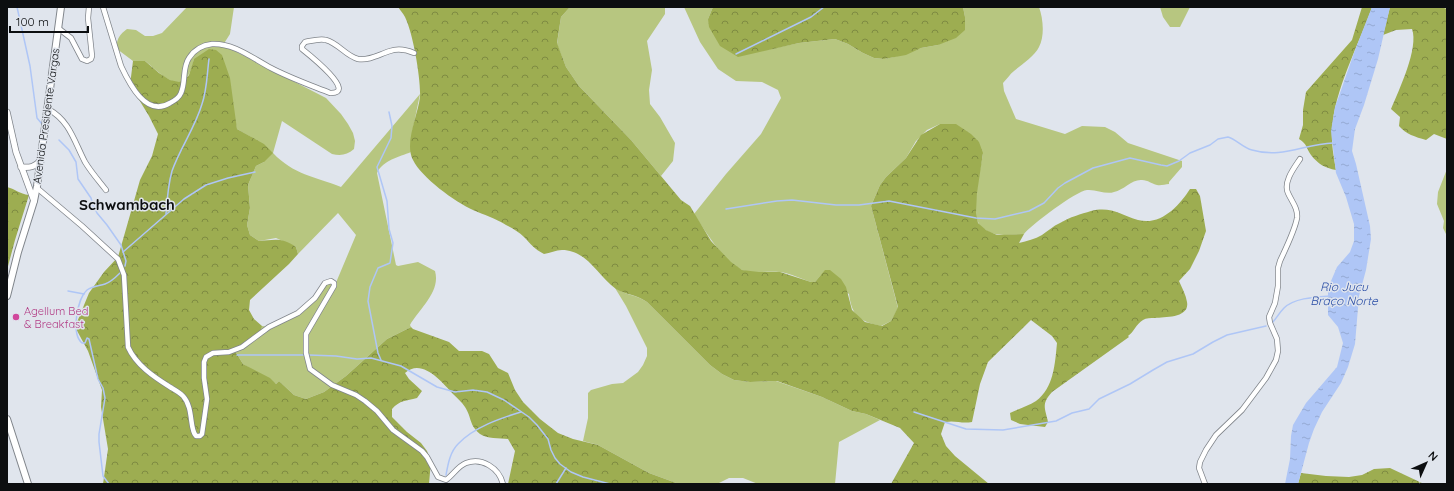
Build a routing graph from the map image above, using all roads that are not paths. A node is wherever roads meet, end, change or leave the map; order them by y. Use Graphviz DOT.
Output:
graph roads {
  1 [pos="61,7"];
  2 [pos="89,7"];
  3 [pos="103,7"];
  4 [pos="58,28"];
  5 [pos="414,52"];
  6 [pos="48,109"];
  7 [pos="7,112"];
  8 [pos="1300,159"];
  9 [pos="41,160"];
  10 [pos="21,167"];
  11 [pos="37,188"];
  12 [pos="106,190"];
  13 [pos="34,201"];
  14 [pos="7,296"];
  15 [pos="7,419"];
  16 [pos="28,484"];
  17 [pos="503,484"];
  18 [pos="1205,484"];
  1 -- 4 [label="main road, Avenida Presidente Vargas"];
  2 -- 4 [label="street"];
  3 -- 5 [label="street"];
  4 -- 6 [label="main road, Avenida Presidente Vargas"];
  6 -- 9 [label="main road, Avenida Presidente Vargas"];
  6 -- 12 [label="street"];
  7 -- 10 [label="street"];
  8 -- 18 [label="street"];
  9 -- 10 [label="street"];
  9 -- 11 [label="main road, Avenida Presidente Vargas"];
  10 -- 13 [label="street"];
  11 -- 13 [label="main road, Avenida Presidente Vargas"];
  11 -- 17 [label="street"];
  13 -- 14 [label="main road, Avenida Presidente Vargas"];
  15 -- 16 [label="main road"];
}
